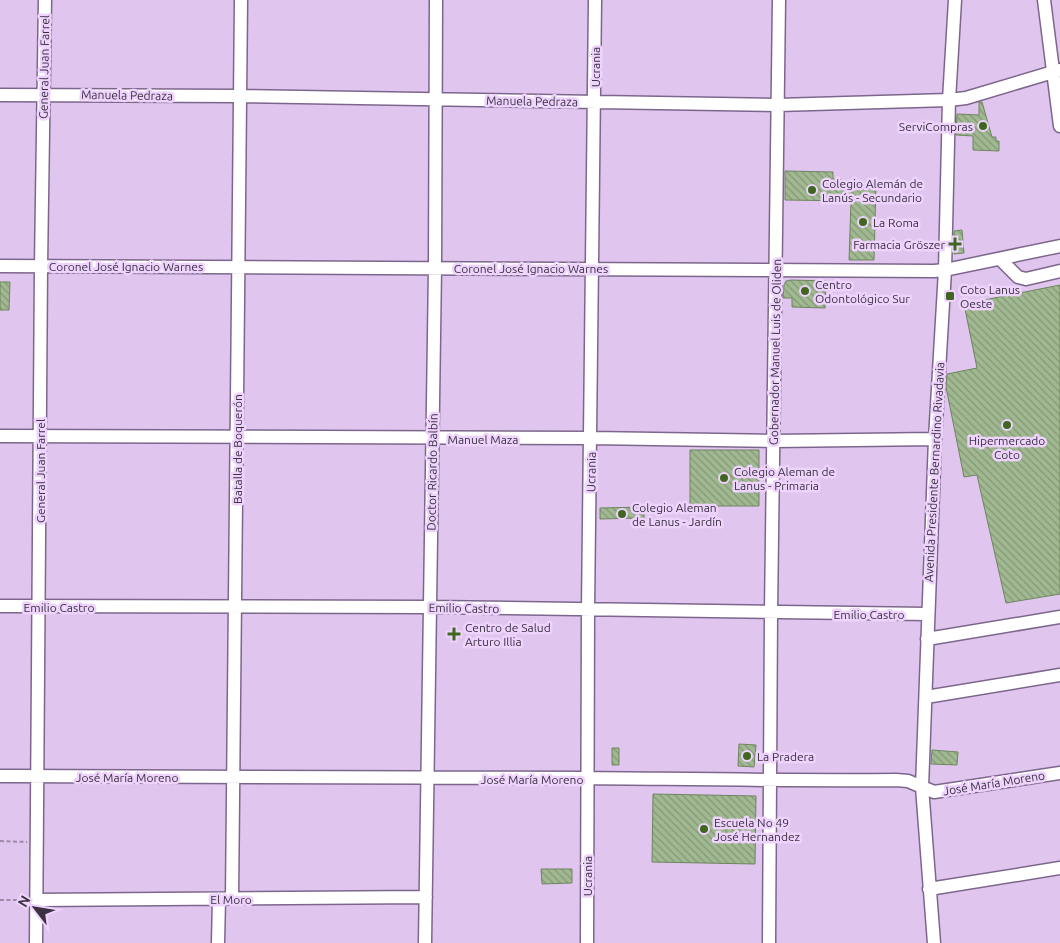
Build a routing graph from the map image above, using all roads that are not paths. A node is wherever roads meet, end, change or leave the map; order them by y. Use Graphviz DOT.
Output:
graph roads {
  1 [pos="45,0"];
  2 [pos="241,0"];
  3 [pos="436,0"];
  4 [pos="595,0"];
  5 [pos="779,0"];
  6 [pos="955,0"];
  7 [pos="1044,0"];
  8 [pos="1057,71"];
  9 [pos="0,94"];
  10 [pos="43,94"];
  11 [pos="240,96"];
  12 [pos="435,99"];
  13 [pos="949,100"];
  14 [pos="594,102"];
  15 [pos="778,105"];
  16 [pos="1060,126"];
  17 [pos="1060,246"];
  18 [pos="1000,259"];
  19 [pos="0,266"];
  20 [pos="41,266"];
  21 [pos="237,267"];
  22 [pos="435,268"];
  23 [pos="593,268"];
  24 [pos="776,269"];
  25 [pos="945,270"];
  26 [pos="1060,271"];
  27 [pos="0,436"];
  28 [pos="40,436"];
  29 [pos="238,437"];
  30 [pos="592,438"];
  31 [pos="935,438"];
  32 [pos="432,439"];
  33 [pos="774,441"];
  34 [pos="0,606"];
  35 [pos="39,606"];
  36 [pos="235,607"];
  37 [pos="430,607"];
  38 [pos="588,610"];
  39 [pos="771,613"];
  40 [pos="928,614"];
  41 [pos="1060,617"];
  42 [pos="927,639"];
  43 [pos="1060,675"];
  44 [pos="926,697"];
  45 [pos="1060,773"];
  46 [pos="0,776"];
  47 [pos="38,776"];
  48 [pos="233,778"];
  49 [pos="587,778"];
  50 [pos="429,779"];
  51 [pos="770,781"];
  52 [pos="922,787"];
  53 [pos="1060,868"];
  54 [pos="929,889"];
  55 [pos="426,897"];
  56 [pos="225,899"];
  57 [pos="37,900"];
  58 [pos="36,943"];
  59 [pos="218,943"];
  60 [pos="425,943"];
  61 [pos="587,943"];
  62 [pos="769,943"];
  63 [pos="934,943"];
  1 -- 10 [label="street, General Juan Farrel"];
  2 -- 11 [label="street, Batalla de Boquerón"];
  3 -- 12 [label="street, Doctor Ricardo Balbín"];
  4 -- 14 [label="street, Ucrania"];
  5 -- 15 [label="street, Gobernador Manuel Luis de Oliden"];
  6 -- 13 [label="street, Avenida Presidente Bernardino Rivadavia"];
  7 -- 8 [label="street"];
  8 -- 13 [label="street, Manuela Pedraza"];
  8 -- 16 [label="street"];
  9 -- 10 [label="street, Manuela Pedraza"];
  10 -- 11 [label="street, Manuela Pedraza"];
  10 -- 20 [label="street, General Juan Farrel"];
  11 -- 12 [label="street, Manuela Pedraza"];
  11 -- 21 [label="street, Batalla de Boquerón"];
  12 -- 14 [label="street, Manuela Pedraza"];
  12 -- 22 [label="street, Doctor Ricardo Balbín"];
  13 -- 15 [label="street, Manuela Pedraza"];
  13 -- 25 [label="street, Avenida Presidente Bernardino Rivadavia"];
  14 -- 15 [label="street, Manuela Pedraza"];
  14 -- 23 [label="street, Ucrania"];
  15 -- 24 [label="street, Gobernador Manuel Luis de Oliden"];
  17 -- 18 [label="street, Coronel José Ignacio Warnes"];
  18 -- 25 [label="street, Coronel José Ignacio Warnes"];
  18 -- 26 [label="street"];
  19 -- 20 [label="street, Coronel José Ignacio Warnes"];
  20 -- 21 [label="street, Coronel José Ignacio Warnes"];
  20 -- 28 [label="street, General Juan Farrel"];
  21 -- 22 [label="street, Coronel José Ignacio Warnes"];
  21 -- 29 [label="street, Batalla de Boquerón"];
  22 -- 23 [label="street, Coronel José Ignacio Warnes"];
  22 -- 32 [label="street, Doctor Ricardo Balbín"];
  23 -- 24 [label="street, Coronel José Ignacio Warnes"];
  23 -- 30 [label="street, Ucrania"];
  24 -- 25 [label="street, Coronel José Ignacio Warnes"];
  24 -- 33 [label="street, Gobernador Manuel Luis de Oliden"];
  25 -- 31 [label="street, Avenida Presidente Bernardino Rivadavia"];
  27 -- 28 [label="street, Manuel Maza"];
  28 -- 29 [label="street, Manuel Maza"];
  28 -- 35 [label="street, General Juan Farrel"];
  29 -- 32 [label="street, Manuel Maza"];
  29 -- 36 [label="street, Batalla de Boquerón"];
  30 -- 32 [label="street, Manuel Maza"];
  30 -- 33 [label="street, Manuel Maza"];
  30 -- 38 [label="street, Ucrania"];
  31 -- 33 [label="street, Manuel Maza"];
  31 -- 40 [label="street, Avenida Presidente Bernardino Rivadavia"];
  32 -- 37 [label="street, Doctor Ricardo Balbín"];
  33 -- 39 [label="street, Gobernador Manuel Luis de Oliden"];
  34 -- 35 [label="street, Emilio Castro"];
  35 -- 36 [label="street, Emilio Castro"];
  35 -- 47 [label="street, General Juan Farrel"];
  36 -- 37 [label="street, Emilio Castro"];
  36 -- 48 [label="street, Batalla de Boquerón"];
  37 -- 38 [label="street, Emilio Castro"];
  37 -- 50 [label="street, Doctor Ricardo Balbín"];
  38 -- 39 [label="street, Emilio Castro"];
  38 -- 49 [label="street, Ucrania"];
  39 -- 40 [label="street, Emilio Castro"];
  39 -- 51 [label="street, Gobernador Manuel Luis de Oliden"];
  40 -- 42 [label="street, Avenida Presidente Bernardino Rivadavia"];
  41 -- 42 [label="street"];
  42 -- 44 [label="street, Avenida Presidente Bernardino Rivadavia"];
  43 -- 44 [label="street"];
  44 -- 52 [label="street, Avenida Presidente Bernardino Rivadavia"];
  45 -- 52 [label="street, José María Moreno"];
  46 -- 47 [label="street, José María Moreno"];
  47 -- 48 [label="street, José María Moreno"];
  47 -- 57 [label="street, General Juan Farrel"];
  48 -- 50 [label="street, José María Moreno"];
  48 -- 56 [label="street, Batalla de Boquerón"];
  49 -- 50 [label="street, José María Moreno"];
  49 -- 51 [label="street, José María Moreno"];
  49 -- 61 [label="street, Ucrania"];
  50 -- 55 [label="street, Doctor Ricardo Balbín"];
  51 -- 52 [label="street, José María Moreno"];
  51 -- 62 [label="street, Gobernador Manuel Luis de Oliden"];
  52 -- 54 [label="street, Avenida Presidente Bernardino Rivadavia"];
  53 -- 54 [label="street"];
  54 -- 63 [label="street, Avenida Presidente Bernardino Rivadavia"];
  55 -- 56 [label="street, El Moro"];
  55 -- 60 [label="street, Doctor Ricardo Balbín"];
  56 -- 57 [label="street, El Moro"];
  56 -- 59 [label="street, Batalla de Boquerón"];
  57 -- 58 [label="street, General Juan Farrel"];
}
